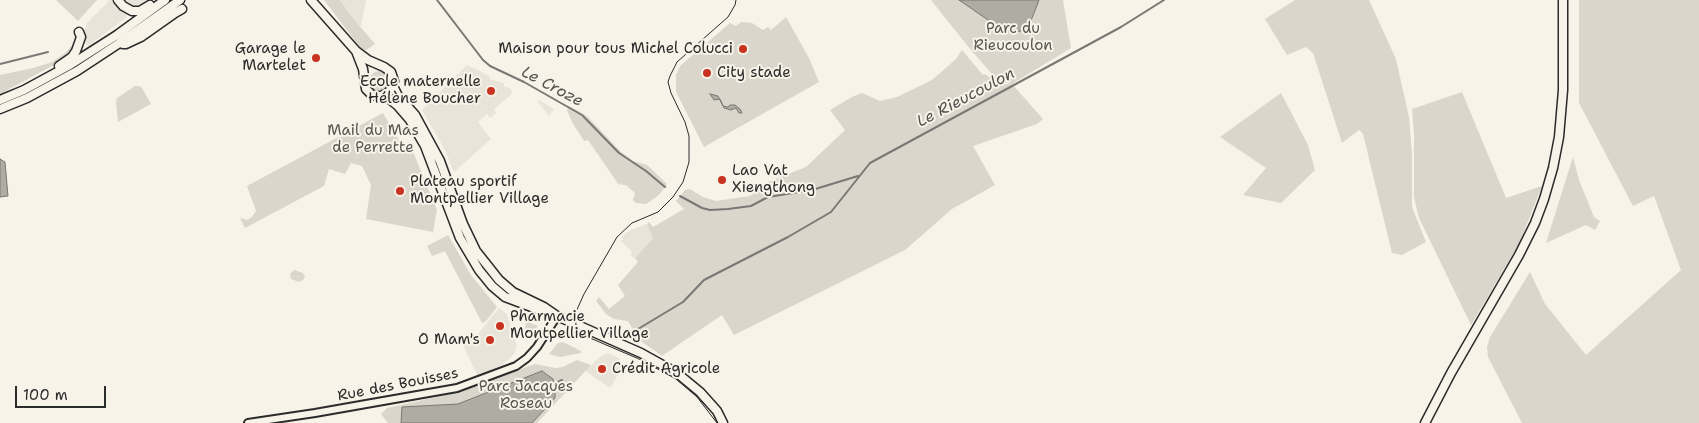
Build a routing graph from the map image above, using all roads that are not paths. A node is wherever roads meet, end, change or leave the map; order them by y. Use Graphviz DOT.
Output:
graph roads {
  1 [pos="118,0"];
  2 [pos="158,0"];
  3 [pos="165,0"];
  4 [pos="180,0"];
  5 [pos="310,0"];
  6 [pos="319,0"];
  7 [pos="1563,0"];
  8 [pos="182,10"];
  9 [pos="334,26"];
  10 [pos="78,32"];
  11 [pos="118,44"];
  12 [pos="356,51"];
  13 [pos="380,66"];
  14 [pos="364,78"];
  15 [pos="393,86"];
  16 [pos="24,90"];
  17 [pos="381,96"];
  18 [pos="0,100"];
  19 [pos="0,109"];
  20 [pos="557,316"];
  21 [pos="248,423"];
  22 [pos="723,423"];
  23 [pos="1425,423"];
  1 -- 2 [label="main road"];
  3 -- 16 [label="main road"];
  4 -- 11 [label="main road"];
  5 -- 9 [label="main road"];
  6 -- 9 [label="main road"];
  7 -- 23 [label="main road"];
  8 -- 11 [label="main road"];
  9 -- 12 [label="main road"];
  10 -- 16 [label="main road"];
  11 -- 19 [label="main road"];
  12 -- 13 [label="main road"];
  12 -- 14 [label="main road"];
  13 -- 14 [label="main road"];
  13 -- 15 [label="main road"];
  14 -- 17 [label="main road"];
  15 -- 17 [label="main road"];
  15 -- 20 [label="main road"];
  16 -- 18 [label="main road"];
  17 -- 20 [label="main road"];
  20 -- 21 [label="street, Rue des Bouisses"];
  20 -- 22 [label="main road"];
}
